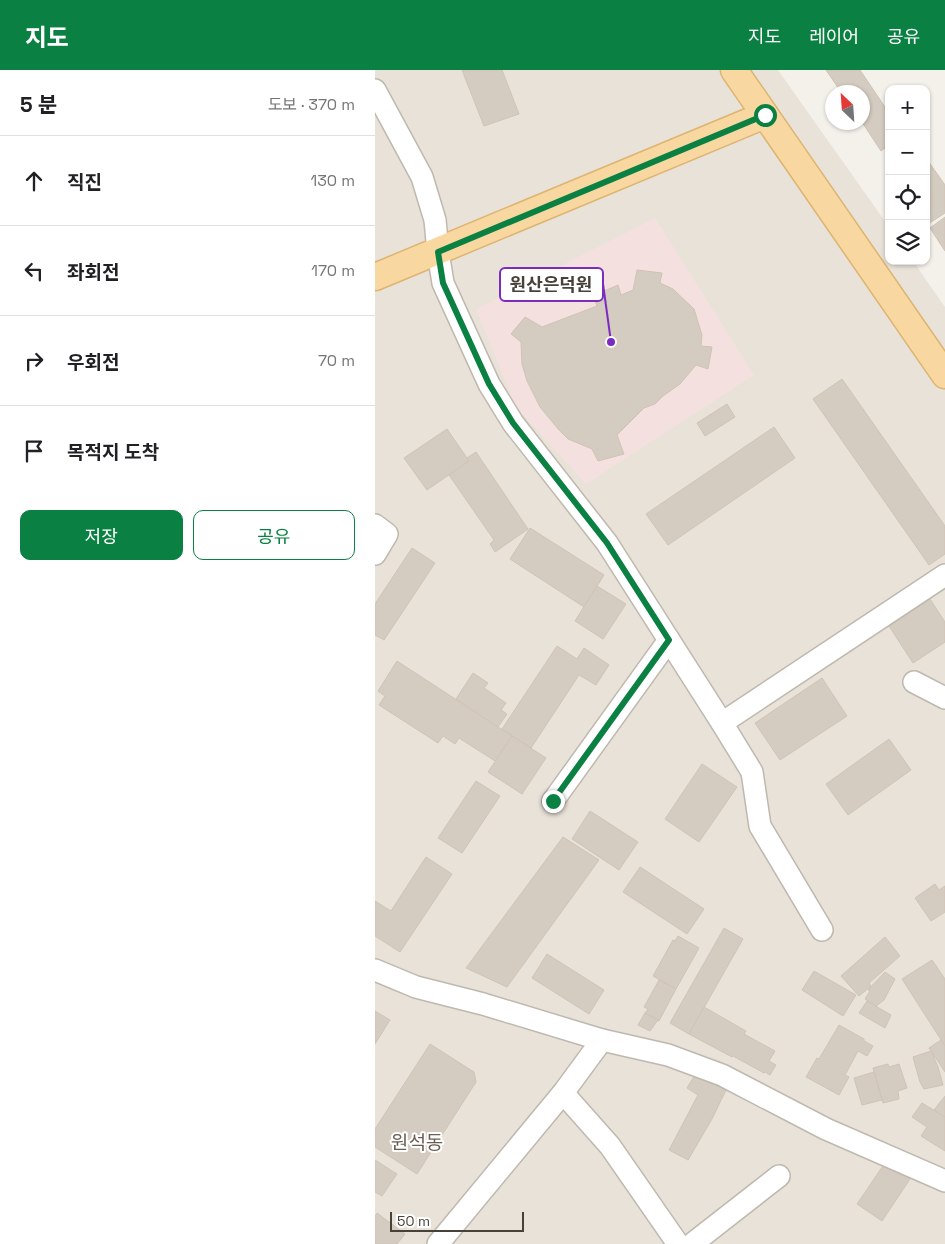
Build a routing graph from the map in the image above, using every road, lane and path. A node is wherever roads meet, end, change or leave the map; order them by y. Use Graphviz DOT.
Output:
graph roads {
  1 [pos="734,70"];
  2 [pos="375,90"];
  3 [pos="765,115"];
  4 [pos="438,252"];
  5 [pos="375,277"];
  6 [pos="945,375"];
  7 [pos="375,525"];
  8 [pos="375,554"];
  9 [pos="945,575"];
  10 [pos="669,640"];
  11 [pos="914,682"];
  12 [pos="945,698"];
  13 [pos="722,723"];
  14 [pos="553,801"];
  15 [pos="823,930"];
  16 [pos="375,970"];
  17 [pos="602,1040"];
  18 [pos="563,1094"];
  19 [pos="779,1176"];
  20 [pos="945,1181"];
  21 [pos="438,1244"];
  22 [pos="678,1244"];
  23 [pos="692,1244"];
  1 -- 3 [label="main road"];
  2 -- 4 [label="street"];
  3 -- 4 [label="main road"];
  3 -- 6 [label="main road"];
  4 -- 5 [label="main road"];
  4 -- 10 [label="street"];
  7 -- 8 [label="street"];
  9 -- 13 [label="street"];
  10 -- 13 [label="street"];
  10 -- 14 [label="street"];
  11 -- 12 [label="street"];
  13 -- 15 [label="street"];
  16 -- 17 [label="street"];
  17 -- 18 [label="street"];
  17 -- 20 [label="street"];
  18 -- 21 [label="street"];
  18 -- 22 [label="street"];
  19 -- 23 [label="street"];
}
